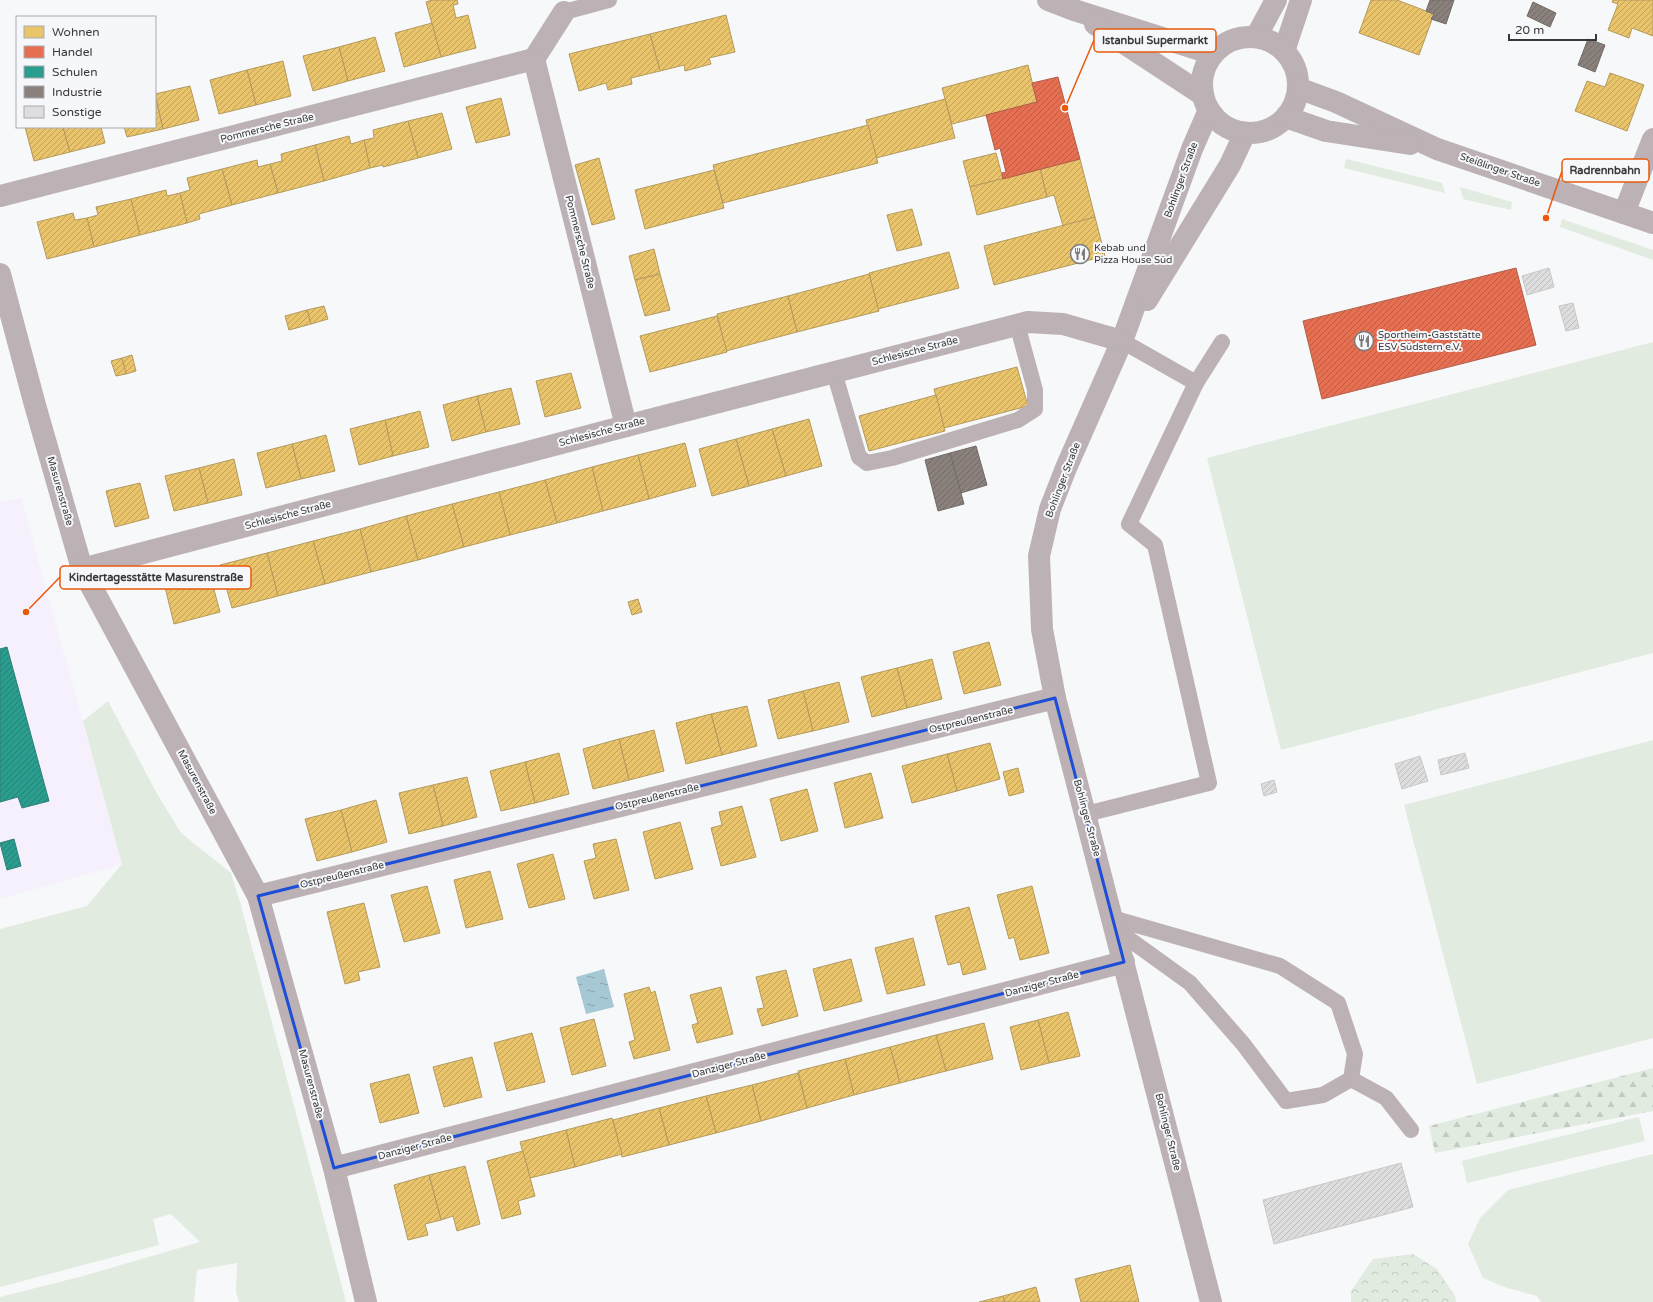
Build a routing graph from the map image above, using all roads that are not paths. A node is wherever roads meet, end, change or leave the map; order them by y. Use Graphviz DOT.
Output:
graph roads {
  1 [pos="609,0"];
  2 [pos="1048,0"];
  3 [pos="1276,0"];
  4 [pos="1301,0"];
  5 [pos="1074,10"];
  6 [pos="564,12"];
  7 [pos="1256,37"];
  8 [pos="1284,51"];
  9 [pos="1213,54"];
  10 [pos="534,59"];
  11 [pos="1298,88"];
  12 [pos="1206,102"];
  13 [pos="1286,117"];
  14 [pos="1245,133"];
  15 [pos="1653,139"];
  16 [pos="1437,149"];
  17 [pos="0,196"];
  18 [pos="1624,213"];
  19 [pos="1653,223"];
  20 [pos="0,274"];
  21 [pos="1017,324"];
  22 [pos="1122,341"];
  23 [pos="1222,342"];
  24 [pos="834,372"];
  25 [pos="1196,383"];
  26 [pos="626,426"];
  27 [pos="82,569"];
  28 [pos="1055,698"];
  29 [pos="1086,814"];
  30 [pos="258,896"];
  31 [pos="1114,924"];
  32 [pos="1124,962"];
  33 [pos="1351,1078"];
  34 [pos="1411,1130"];
  35 [pos="334,1168"];
  36 [pos="366,1302"];
  37 [pos="1212,1302"];
  1 -- 6 [label="lane"];
  2 -- 5 [label="street"];
  3 -- 7 [label="street"];
  4 -- 8 [label="street"];
  5 -- 9 [label="street"];
  5 -- 12 [label="street"];
  6 -- 10 [label="street"];
  7 -- 8 [label="street"];
  7 -- 9 [label="street"];
  8 -- 11 [label="street"];
  9 -- 12 [label="street"];
  10 -- 17 [label="street, Pommersche Straße"];
  10 -- 26 [label="street, Pommersche Straße"];
  11 -- 13 [label="street"];
  11 -- 16 [label="street, Steißlinger Straße"];
  12 -- 14 [label="street"];
  12 -- 22 [label="street, Bohlinger Straße"];
  13 -- 14 [label="street"];
  13 -- 16 [label="street, Steißlinger Straße"];
  14 -- 22 [label="street, Bohlinger Straße"];
  15 -- 18 [label="street"];
  16 -- 18 [label="street, Steißlinger Straße"];
  18 -- 19 [label="street, Steißlinger Straße"];
  20 -- 27 [label="street, Masurenstraße"];
  21 -- 22 [label="street, Schlesische Straße"];
  21 -- 24 [label="street, Schlesische Straße"];
  21 -- 24 [label="lane"];
  22 -- 25 [label="lane"];
  22 -- 28 [label="street, Bohlinger Straße"];
  23 -- 25 [label="lane"];
  24 -- 26 [label="street, Schlesische Straße"];
  25 -- 29 [label="lane"];
  26 -- 27 [label="street, Schlesische Straße"];
  27 -- 30 [label="street, Masurenstraße"];
  28 -- 29 [label="street, Bohlinger Straße"];
  28 -- 30 [label="street, Ostpreußenstraße"];
  29 -- 31 [label="street, Bohlinger Straße"];
  30 -- 35 [label="street, Masurenstraße"];
  31 -- 32 [label="street, Bohlinger Straße"];
  31 -- 33 [label="lane"];
  31 -- 33 [label="lane"];
  32 -- 35 [label="street, Danziger Straße"];
  32 -- 37 [label="street, Bohlinger Straße"];
  33 -- 34 [label="lane"];
  35 -- 36 [label="street, Masurenstraße"];
}
